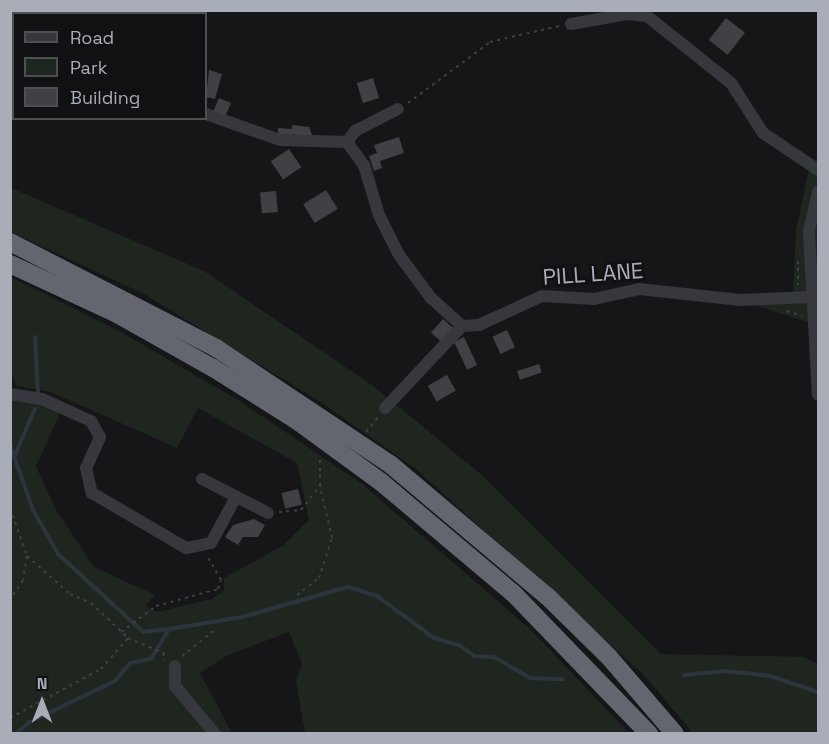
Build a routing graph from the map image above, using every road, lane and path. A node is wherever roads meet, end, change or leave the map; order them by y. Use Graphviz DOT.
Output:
graph roads {
  1 [pos="584,16"];
  2 [pos="571,24"];
  3 [pos="398,109"];
  4 [pos="207,114"];
  5 [pos="347,142"];
  6 [pos="819,170"];
  7 [pos="819,192"];
  8 [pos="10,242"];
  9 [pos="10,264"];
  10 [pos="812,297"];
  11 [pos="816,323"];
  12 [pos="462,326"];
  13 [pos="10,394"];
  14 [pos="819,395"];
  15 [pos="385,408"];
  16 [pos="365,433"];
  17 [pos="321,453"];
  18 [pos="202,479"];
  19 [pos="320,486"];
  20 [pos="236,497"];
  21 [pos="10,508"];
  22 [pos="268,513"];
  23 [pos="204,548"];
  24 [pos="27,556"];
  25 [pos="297,595"];
  26 [pos="10,600"];
  27 [pos="216,629"];
  28 [pos="121,632"];
  29 [pos="128,638"];
  30 [pos="164,653"];
  31 [pos="175,666"];
  32 [pos="10,717"];
  33 [pos="215,734"];
  34 [pos="649,734"];
  35 [pos="675,734"];
  1 -- 2 [label="street"];
  1 -- 6 [label="street"];
  2 -- 3 [label="path"];
  3 -- 5 [label="street"];
  4 -- 5 [label="street"];
  5 -- 12 [label="street"];
  7 -- 10 [label="street"];
  8 -- 35 [label="highway"];
  9 -- 34 [label="highway"];
  10 -- 11 [label="street"];
  10 -- 12 [label="street, PILL LANE"];
  11 -- 14 [label="street"];
  12 -- 15 [label="street"];
  13 -- 23 [label="street"];
  15 -- 16 [label="path"];
  17 -- 19 [label="path"];
  18 -- 20 [label="street"];
  19 -- 22 [label="path"];
  19 -- 25 [label="path"];
  20 -- 22 [label="street"];
  20 -- 23 [label="street"];
  21 -- 24 [label="path"];
  23 -- 28 [label="path"];
  24 -- 26 [label="path"];
  24 -- 28 [label="path"];
  27 -- 31 [label="path"];
  28 -- 29 [label="path"];
  29 -- 30 [label="path"];
  29 -- 32 [label="path"];
  31 -- 33 [label="street"];
}
